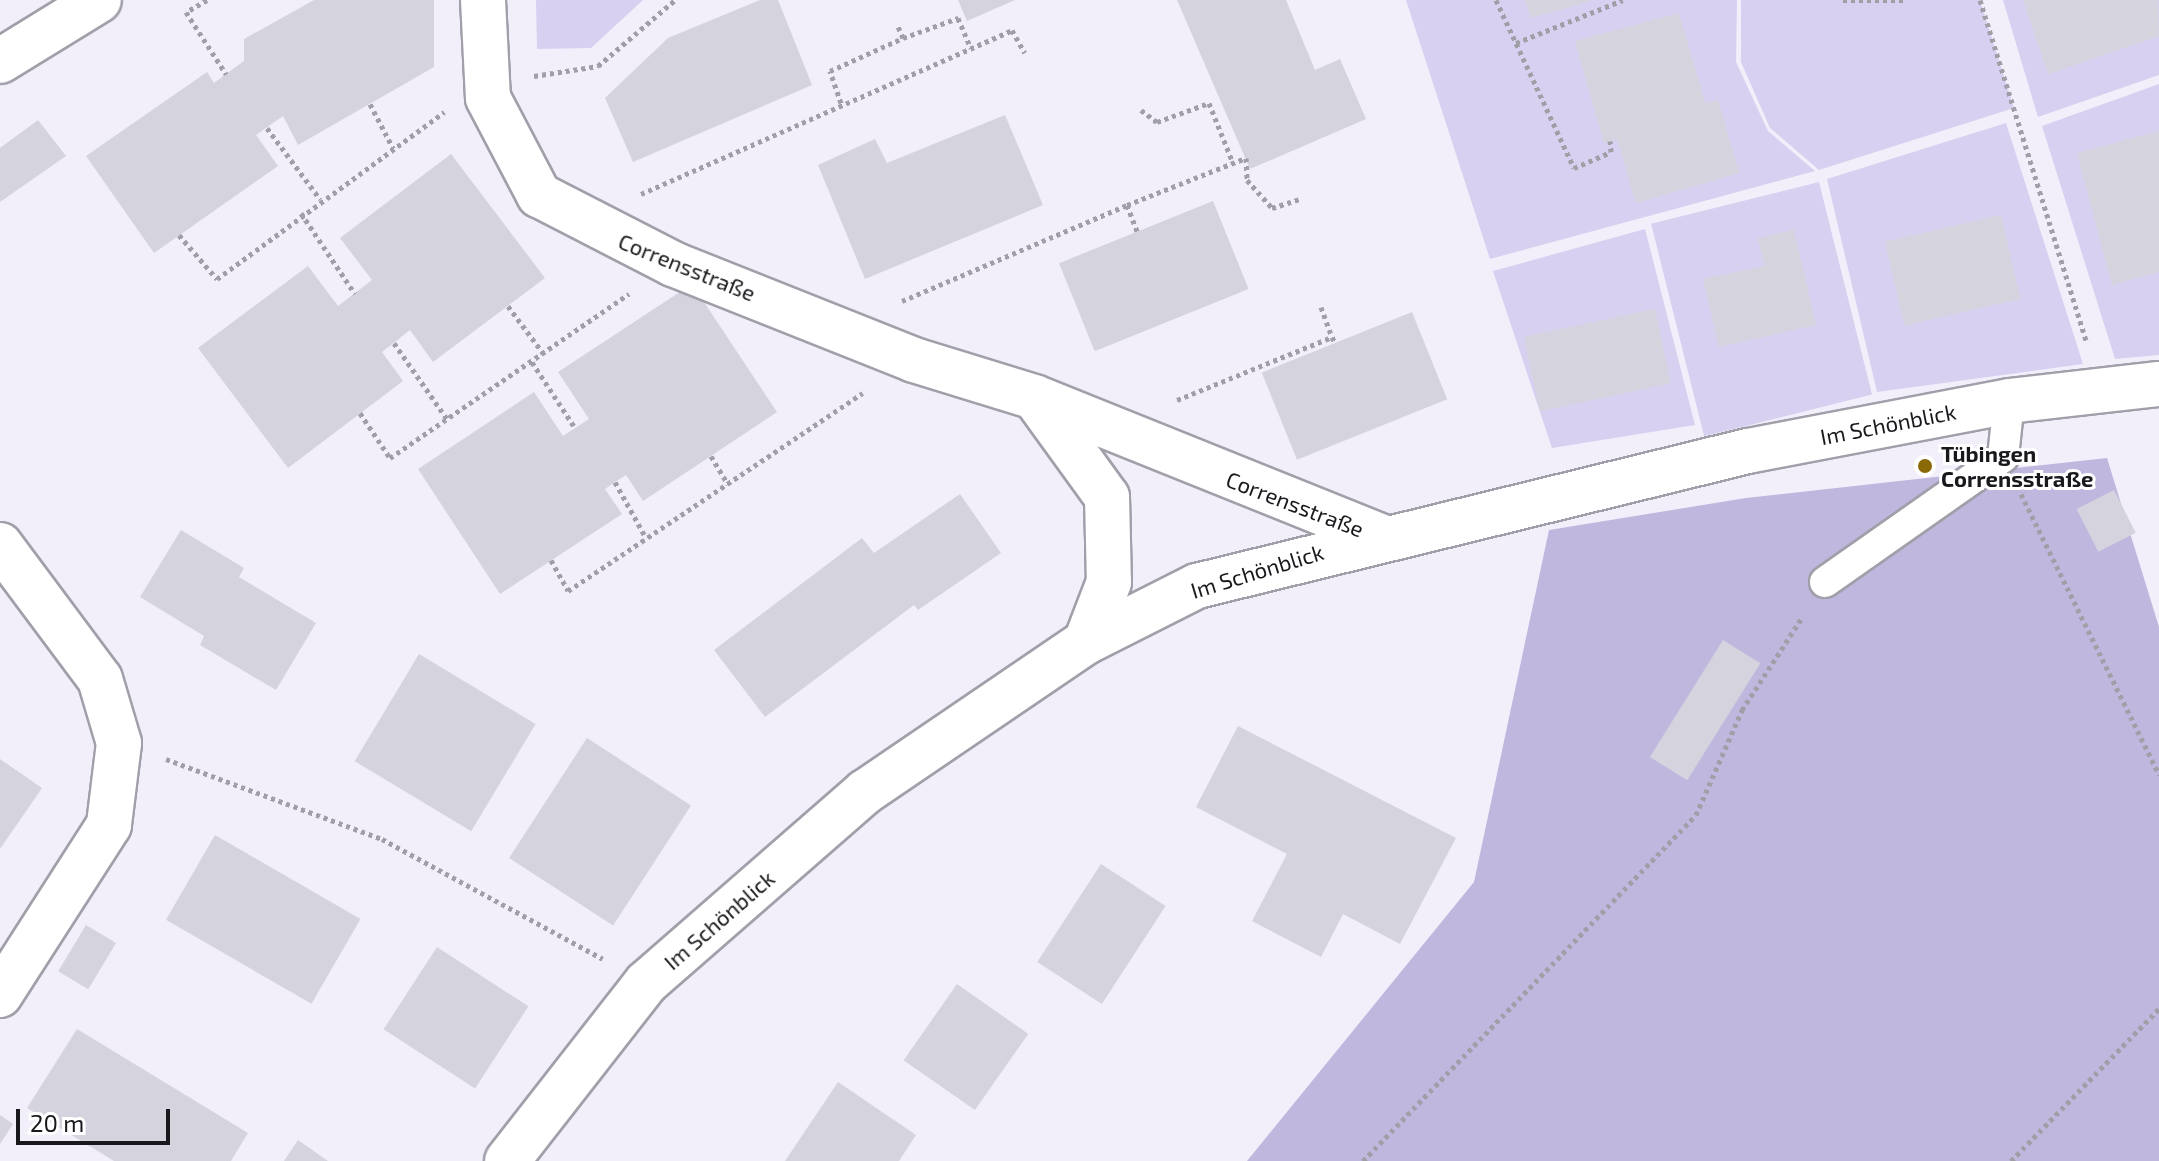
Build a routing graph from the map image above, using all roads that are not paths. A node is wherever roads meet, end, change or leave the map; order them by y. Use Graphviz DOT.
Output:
graph roads {
  1 [pos="99,0"];
  2 [pos="483,0"];
  3 [pos="0,61"];
  4 [pos="2159,384"];
  5 [pos="1034,397"];
  6 [pos="2009,401"];
  7 [pos="1379,536"];
  8 [pos="0,545"];
  9 [pos="1825,582"];
  10 [pos="1086,642"];
  11 [pos="0,995"];
  12 [pos="507,1161"];
  1 -- 3 [label="street"];
  2 -- 5 [label="street, Corrensstraße"];
  4 -- 6 [label="street, Im Schönblick"];
  5 -- 7 [label="street, Corrensstraße"];
  5 -- 10 [label="street"];
  6 -- 7 [label="street, Im Schönblick"];
  6 -- 9 [label="lane"];
  7 -- 10 [label="street, Im Schönblick"];
  8 -- 11 [label="street"];
  10 -- 12 [label="street, Im Schönblick"];
}
